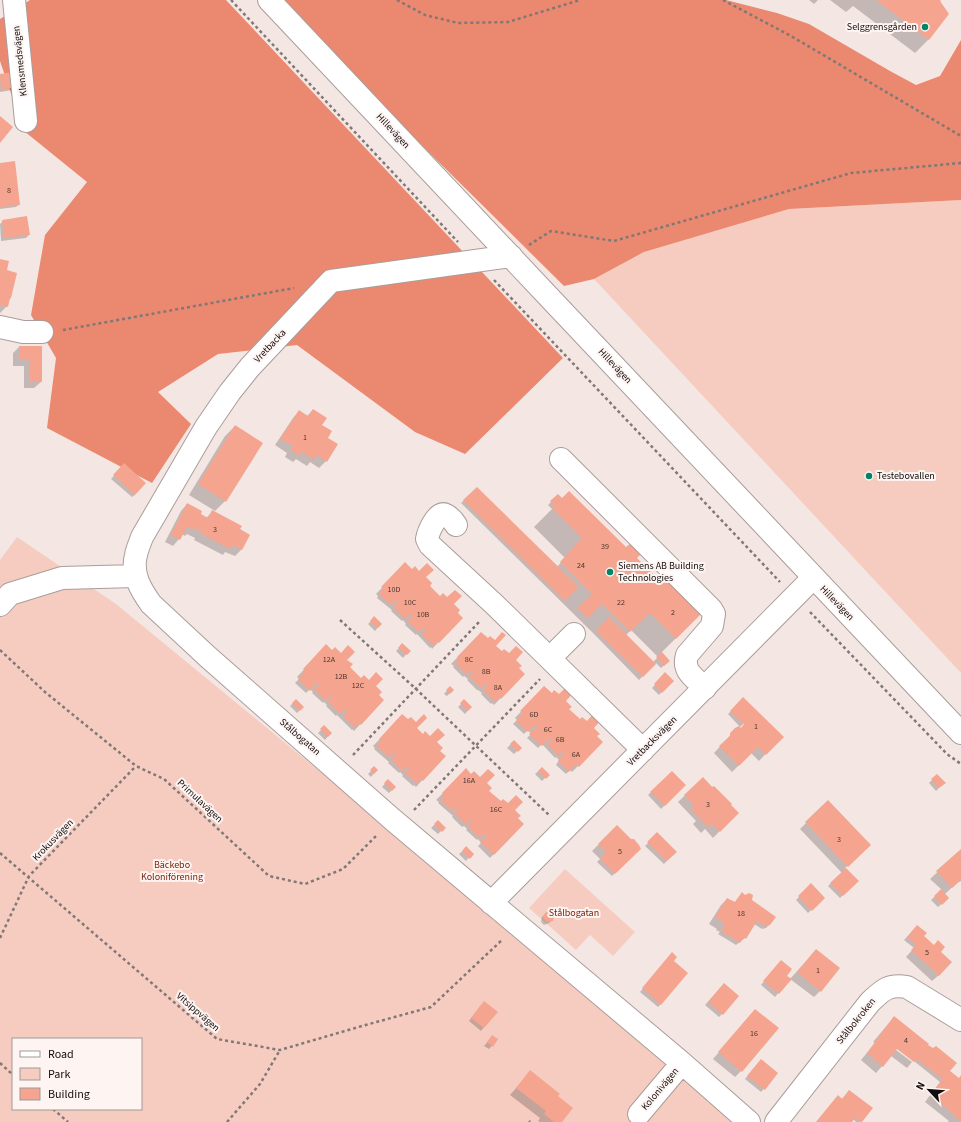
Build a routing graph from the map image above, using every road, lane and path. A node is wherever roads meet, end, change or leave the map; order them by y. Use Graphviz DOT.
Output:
graph roads {
  1 [pos="14,0"];
  2 [pos="231,0"];
  3 [pos="269,0"];
  4 [pos="397,0"];
  5 [pos="580,0"];
  6 [pos="723,0"];
  7 [pos="26,122"];
  8 [pos="961,136"];
  9 [pos="961,163"];
  10 [pos="511,256"];
  11 [pos="476,261"];
  12 [pos="331,281"];
  13 [pos="0,326"];
  14 [pos="42,332"];
  15 [pos="560,459"];
  16 [pos="456,525"];
  17 [pos="136,576"];
  18 [pos="814,578"];
  19 [pos="794,597"];
  20 [pos="0,605"];
  21 [pos="496,605"];
  22 [pos="340,620"];
  23 [pos="574,634"];
  24 [pos="0,650"];
  25 [pos="553,660"];
  26 [pos="705,688"];
  27 [pos="416,689"];
  28 [pos="961,733"];
  29 [pos="476,746"];
  30 [pos="643,750"];
  31 [pos="961,764"];
  32 [pos="136,766"];
  33 [pos="338,770"];
  34 [pos="396,822"];
  35 [pos="564,829"];
  36 [pos="0,853"];
  37 [pos="29,876"];
  38 [pos="491,903"];
  39 [pos="518,925"];
  40 [pos="0,938"];
  41 [pos="961,1020"];
  42 [pos="280,1050"];
  43 [pos="682,1063"];
  44 [pos="0,1064"];
  45 [pos="12,1074"];
  46 [pos="54,1110"];
  47 [pos="639,1114"];
  48 [pos="68,1122"];
  49 [pos="227,1122"];
  50 [pos="749,1122"];
  51 [pos="776,1122"];
  1 -- 7 [label="street, Klensmedsvägen"];
  2 -- 11 [label="path"];
  3 -- 10 [label="street, Hillevägen"];
  4 -- 5 [label="path"];
  6 -- 8 [label="path"];
  9 -- 10 [label="path"];
  10 -- 11 [label="street"];
  10 -- 18 [label="street, Hillevägen"];
  11 -- 12 [label="street"];
  11 -- 19 [label="path"];
  12 -- 14 [label="path"];
  12 -- 17 [label="street, Vretbacka"];
  13 -- 14 [label="street"];
  15 -- 26 [label="street"];
  16 -- 21 [label="street"];
  17 -- 20 [label="street"];
  17 -- 33 [label="street, Stålbogatan"];
  18 -- 19 [label="street, Vretbacksvägen"];
  18 -- 28 [label="street, Hillevägen"];
  19 -- 26 [label="street, Vretbacksvägen"];
  19 -- 31 [label="path"];
  21 -- 25 [label="street"];
  21 -- 27 [label="path"];
  22 -- 27 [label="path"];
  23 -- 25 [label="street"];
  24 -- 32 [label="path, Primulavägen"];
  25 -- 29 [label="path, Primulavägen"];
  25 -- 30 [label="street"];
  26 -- 30 [label="street, Vretbacksvägen"];
  27 -- 29 [label="path"];
  27 -- 33 [label="path"];
  29 -- 34 [label="path, Primulavägen"];
  29 -- 35 [label="path"];
  30 -- 35 [label="street, Vretbacksvägen"];
  32 -- 34 [label="path, Primulavägen"];
  32 -- 37 [label="path, Krokusvägen"];
  33 -- 34 [label="street, Stålbogatan"];
  34 -- 38 [label="street, Stålbogatan"];
  35 -- 38 [label="street, Vretbacksvägen"];
  36 -- 37 [label="path, Vitsippvägen"];
  37 -- 40 [label="path, Krokusvägen"];
  37 -- 42 [label="path, Vitsippvägen"];
  38 -- 39 [label="street, Stålbogatan"];
  39 -- 42 [label="path, Vitsippvägen"];
  39 -- 43 [label="street, Stålbogatan"];
  41 -- 51 [label="street, Stålbokroken"];
  42 -- 49 [label="path"];
  43 -- 47 [label="street, Kolonivägen"];
  43 -- 50 [label="street, Stålbogatan"];
  44 -- 45 [label="path"];
  46 -- 48 [label="path"];
}
